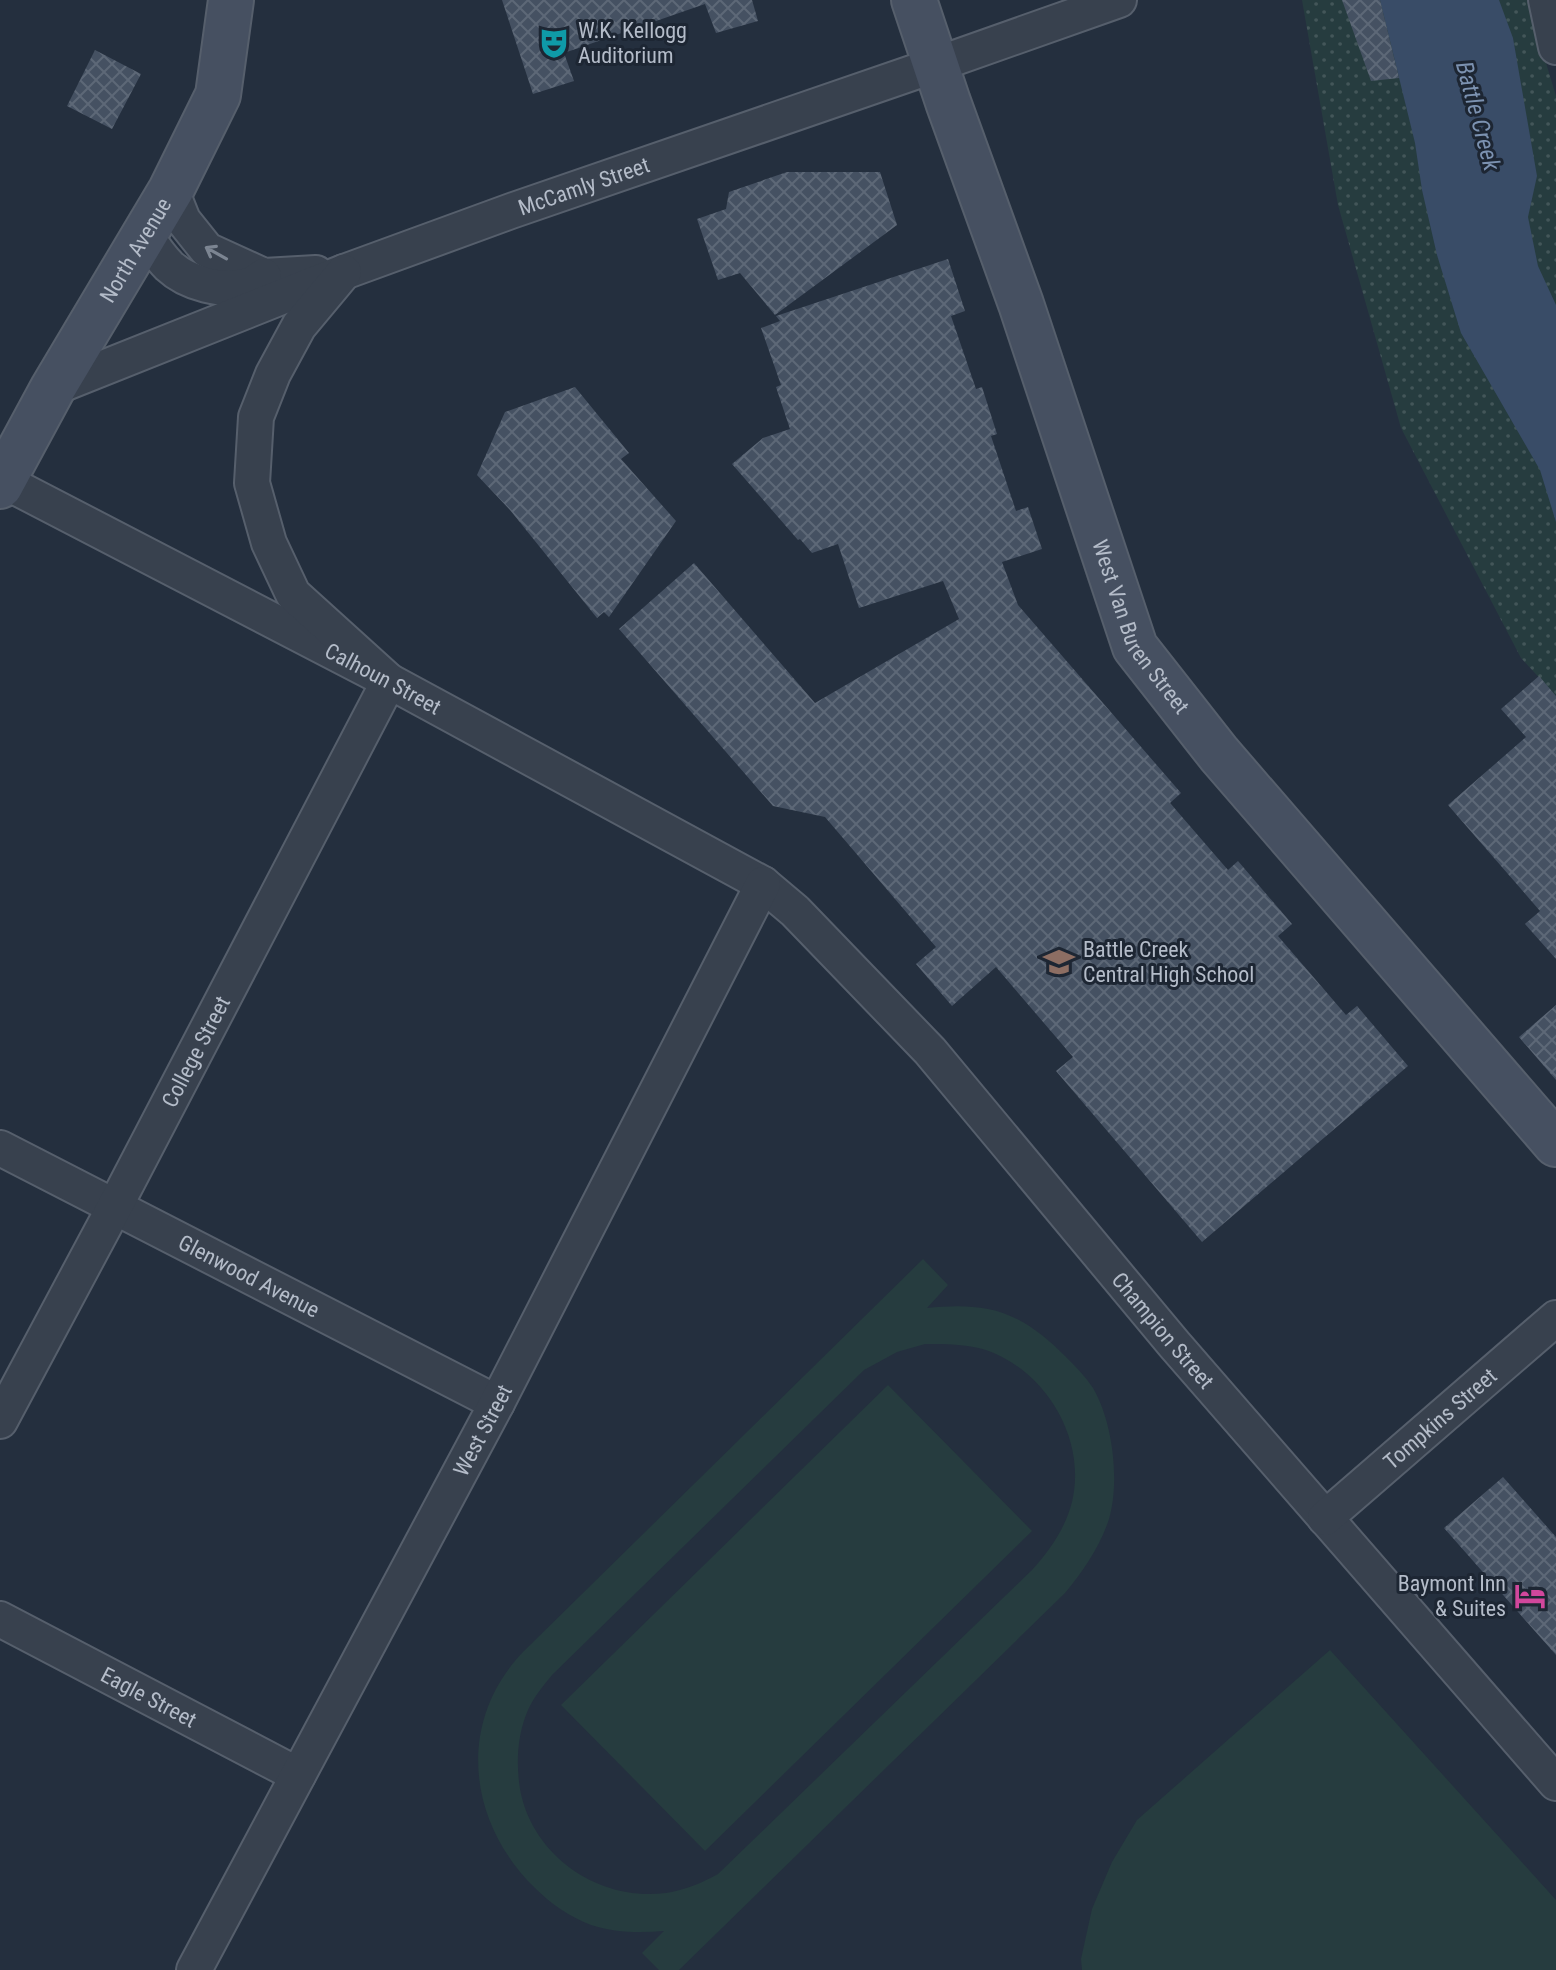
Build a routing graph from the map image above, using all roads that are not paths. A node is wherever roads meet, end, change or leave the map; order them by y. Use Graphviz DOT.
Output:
graph roads {
  1 [pos="231,0"];
  2 [pos="914,0"];
  3 [pos="1119,0"];
  4 [pos="1546,0"];
  5 [pos="1556,47"];
  6 [pos="935,65"];
  7 [pos="171,190"];
  8 [pos="145,235"];
  9 [pos="344,272"];
  10 [pos="264,276"];
  11 [pos="53,388"];
  12 [pos="1,482"];
  13 [pos="389,681"];
  14 [pos="763,884"];
  15 [pos="1556,1144"];
  16 [pos="0,1148"];
  17 [pos="114,1208"];
  18 [pos="1556,1318"];
  19 [pos="497,1403"];
  20 [pos="0,1421"];
  21 [pos="1325,1518"];
  22 [pos="0,1619"];
  23 [pos="298,1775"];
  24 [pos="1556,1783"];
  25 [pos="194,1970"];
  1 -- 7 [label="street, North Avenue"];
  2 -- 6 [label="street, West Van Buren Street"];
  3 -- 6 [label="street, McCamly Street"];
  4 -- 5 [label="street"];
  6 -- 9 [label="street, McCamly Street"];
  6 -- 15 [label="street, West Van Buren Street"];
  7 -- 8 [label="street, North Avenue"];
  10 -- 7 [label="street, one-way"];
  8 -- 10 [label="street"];
  8 -- 11 [label="street, North Avenue"];
  9 -- 10 [label="street"];
  9 -- 11 [label="street, McCamly Street"];
  9 -- 13 [label="street"];
  11 -- 12 [label="street, North Avenue"];
  12 -- 13 [label="street, Calhoun Street"];
  13 -- 14 [label="street, Calhoun Street"];
  13 -- 17 [label="street, College Street"];
  14 -- 19 [label="street, West Street"];
  14 -- 21 [label="street, Champion Street"];
  16 -- 17 [label="street, Glenwood Avenue"];
  17 -- 19 [label="street, Glenwood Avenue"];
  17 -- 20 [label="street, College Street"];
  18 -- 21 [label="street, Tompkins Street"];
  19 -- 23 [label="street, West Street"];
  21 -- 24 [label="street, Champion Street"];
  22 -- 23 [label="street, Eagle Street"];
  23 -- 25 [label="street, West Street"];
}
